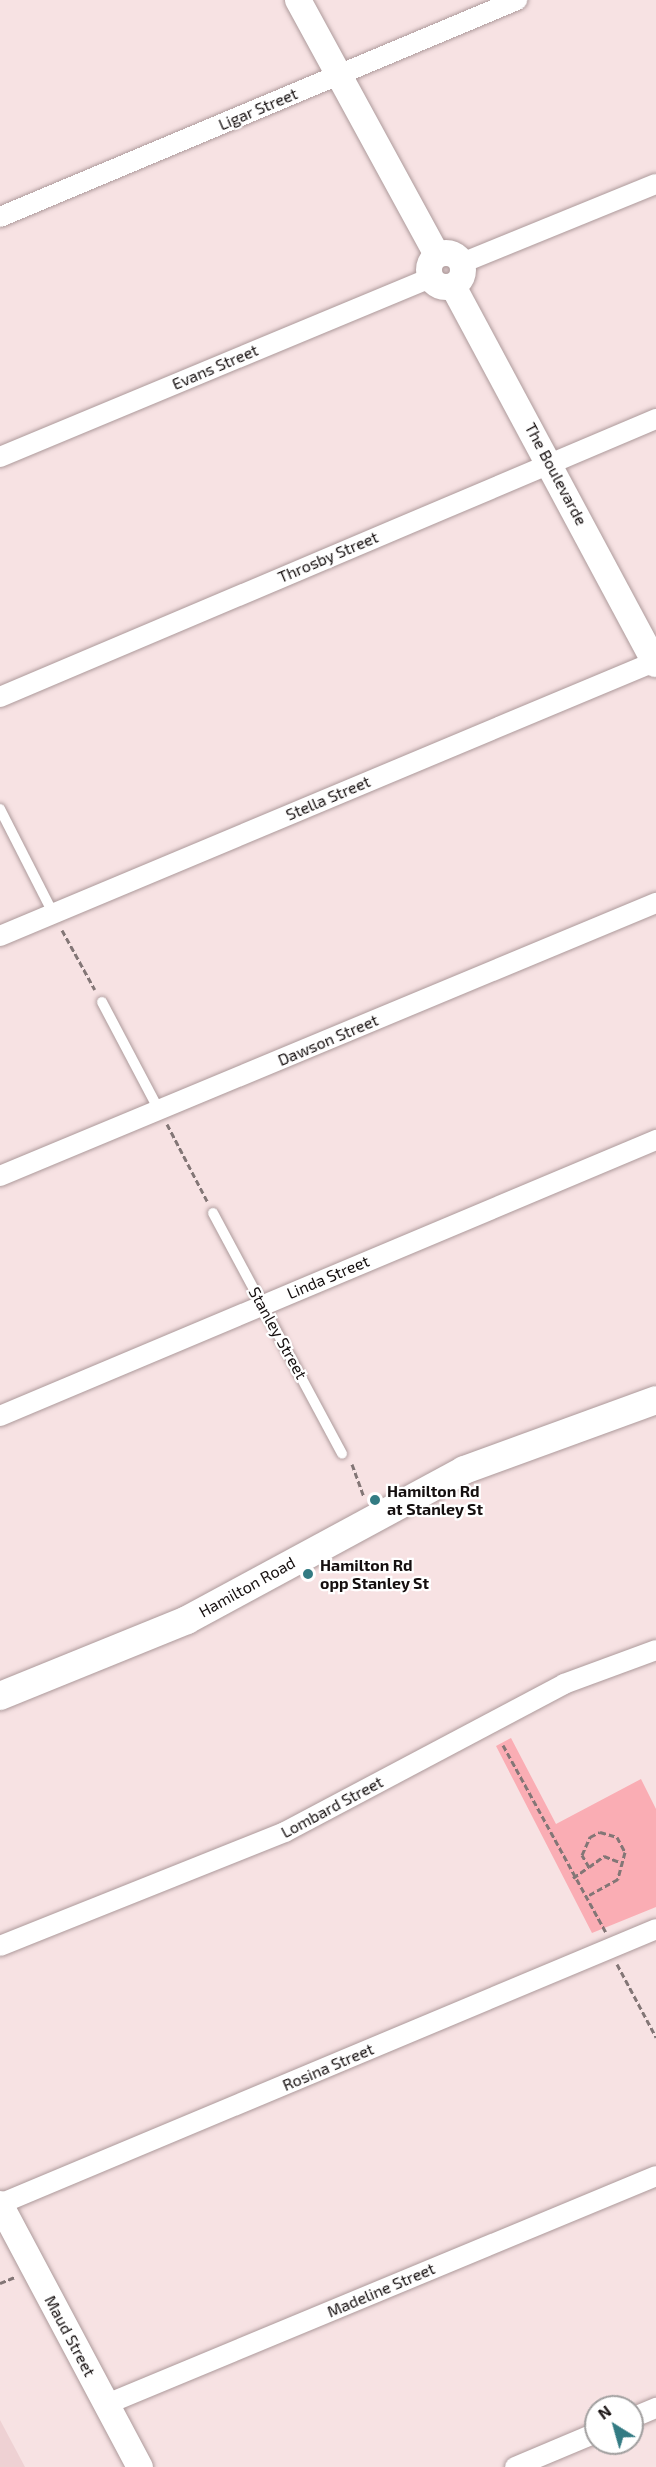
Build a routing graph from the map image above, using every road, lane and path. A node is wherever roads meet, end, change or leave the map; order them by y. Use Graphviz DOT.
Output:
graph roads {
  1 [pos="298,0"];
  2 [pos="517,0"];
  3 [pos="339,75"];
  4 [pos="656,184"];
  5 [pos="0,217"];
  6 [pos="445,270"];
  7 [pos="656,419"];
  8 [pos="0,457"];
  9 [pos="550,462"];
  10 [pos="655,662"];
  11 [pos="0,697"];
  12 [pos="0,808"];
  13 [pos="656,903"];
  14 [pos="53,913"];
  15 [pos="0,936"];
  16 [pos="102,1002"];
  17 [pos="159,1110"];
  18 [pos="656,1140"];
  19 [pos="0,1176"];
  20 [pos="213,1213"];
  21 [pos="262,1304"];
  22 [pos="656,1400"];
  23 [pos="0,1416"];
  24 [pos="342,1454"];
  25 [pos="364,1497"];
  26 [pos="656,1650"];
  27 [pos="0,1696"];
  28 [pos="503,1745"];
  29 [pos="620,1862"];
  30 [pos="589,1868"];
  31 [pos="573,1878"];
  32 [pos="587,1896"];
  33 [pos="656,1929"];
  34 [pos="0,1946"];
  35 [pos="611,1948"];
  36 [pos="656,2037"];
  37 [pos="656,2176"];
  38 [pos="0,2204"];
  39 [pos="18,2276"];
  40 [pos="0,2283"];
  41 [pos="107,2404"];
  42 [pos="584,2438"];
  43 [pos="140,2467"];
  44 [pos="515,2467"];
  1 -- 3 [label="street, The Boulevarde"];
  2 -- 3 [label="street, Ligar Street"];
  3 -- 5 [label="street, Ligar Street"];
  3 -- 6 [label="street, The Boulevarde"];
  4 -- 6 [label="street, Evans Street"];
  6 -- 8 [label="street, Evans Street"];
  6 -- 9 [label="street, The Boulevarde"];
  7 -- 9 [label="street, Throsby Street"];
  9 -- 10 [label="street, The Boulevarde"];
  9 -- 11 [label="street, Throsby Street"];
  10 -- 14 [label="street, Stella Street"];
  12 -- 14 [label="lane"];
  13 -- 17 [label="street, Dawson Street"];
  14 -- 15 [label="street, Stella Street"];
  14 -- 16 [label="path"];
  16 -- 17 [label="lane"];
  17 -- 19 [label="street, Dawson Street"];
  17 -- 20 [label="path"];
  18 -- 21 [label="street, Linda Street"];
  20 -- 21 [label="lane, Stanley Street"];
  21 -- 23 [label="street, Linda Street"];
  21 -- 24 [label="lane, Stanley Street"];
  22 -- 27 [label="main road, Hamilton Road"];
  24 -- 25 [label="path"];
  26 -- 34 [label="street, Lombard Street"];
  28 -- 31 [label="path"];
  29 -- 30 [label="path"];
  29 -- 30 [label="path"];
  29 -- 32 [label="path"];
  30 -- 31 [label="path"];
  31 -- 32 [label="path"];
  32 -- 35 [label="path"];
  33 -- 35 [label="street, Rosina Street"];
  35 -- 36 [label="path"];
  35 -- 38 [label="street, Rosina Street"];
  37 -- 41 [label="street, Madeline Street"];
  38 -- 41 [label="street, Maud Street"];
  39 -- 40 [label="path"];
  41 -- 43 [label="street, Maud Street"];
  42 -- 44 [label="street"];
}
